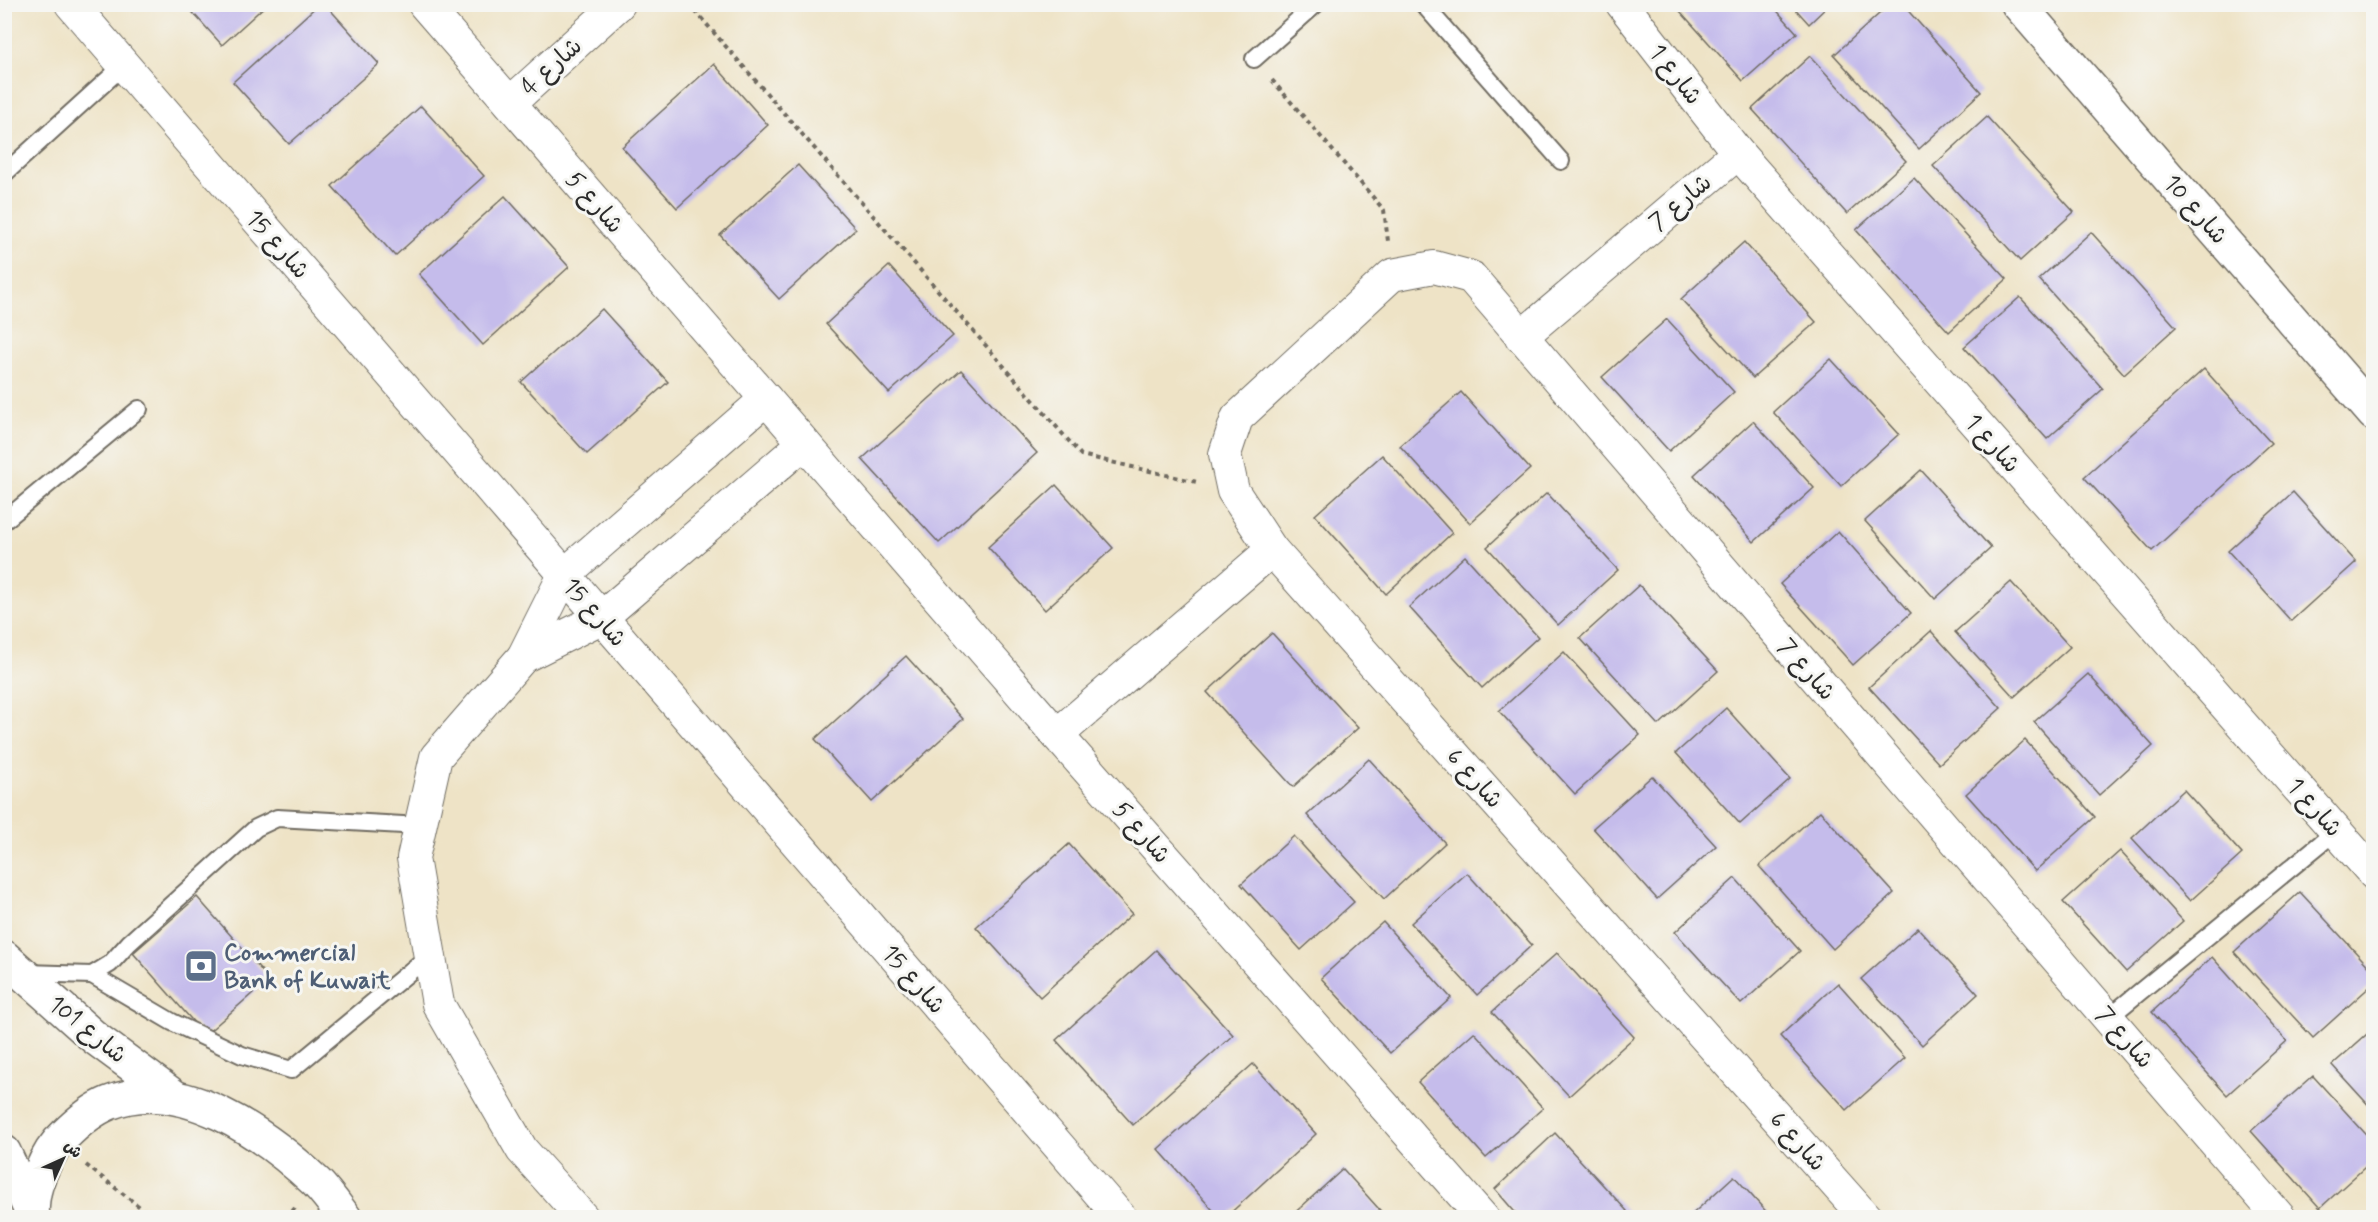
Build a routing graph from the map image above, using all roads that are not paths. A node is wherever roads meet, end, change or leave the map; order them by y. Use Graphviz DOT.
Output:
graph roads {
  1 [pos="71,4"];
  2 [pos="424,4"];
  3 [pos="620,4"];
  4 [pos="1316,4"];
  5 [pos="1423,4"];
  6 [pos="1622,4"];
  7 [pos="2018,4"];
  8 [pos="1254,59"];
  9 [pos="124,65"];
  10 [pos="510,103"];
  11 [pos="1738,153"];
  12 [pos="1561,160"];
  13 [pos="4,174"];
  14 [pos="1521,337"];
  15 [pos="766,399"];
  16 [pos="139,409"];
  17 [pos="2373,414"];
  18 [pos="804,443"];
  19 [pos="4,521"];
  20 [pos="1272,550"];
  21 [pos="564,575"];
  22 [pos="601,618"];
  23 [pos="523,657"];
  24 [pos="1057,735"];
  25 [pos="421,826"];
  26 [pos="2336,831"];
  27 [pos="2373,874"];
  28 [pos="430,954"];
  29 [pos="13,965"];
  30 [pos="92,975"];
  31 [pos="2108,1018"];
  32 [pos="176,1097"];
  33 [pos="4,1152"];
  34 [pos="32,1215"];
  35 [pos="345,1218"];
  36 [pos="583,1218"];
  37 [pos="1121,1218"];
  38 [pos="1483,1218"];
  39 [pos="1866,1218"];
  40 [pos="2280,1218"];
  1 -- 9 [label="street, شارع 15"];
  2 -- 10 [label="street, شارع 5"];
  3 -- 10 [label="street, شارع 4"];
  4 -- 8 [label="lane"];
  5 -- 12 [label="lane"];
  6 -- 11 [label="street, شارع 1"];
  7 -- 17 [label="street, شارع 10"];
  9 -- 13 [label="lane"];
  9 -- 21 [label="street, شارع 15"];
  10 -- 15 [label="street, شارع 5"];
  11 -- 14 [label="street, شارع 7"];
  11 -- 26 [label="street, شارع 1"];
  14 -- 20 [label="street, شارع 6"];
  14 -- 31 [label="street, شارع 7"];
  15 -- 18 [label="street, شارع 5"];
  15 -- 21 [label="street"];
  16 -- 19 [label="lane"];
  18 -- 22 [label="street"];
  18 -- 24 [label="street, شارع 5"];
  20 -- 24 [label="street"];
  20 -- 39 [label="street, شارع 6"];
  21 -- 22 [label="street, شارع 15"];
  21 -- 23 [label="street"];
  22 -- 23 [label="street"];
  22 -- 37 [label="street, شارع 15"];
  23 -- 25 [label="street"];
  24 -- 38 [label="street, شارع 5"];
  25 -- 28 [label="street"];
  25 -- 30 [label="lane"];
  26 -- 27 [label="street, شارع 1"];
  26 -- 31 [label="lane"];
  28 -- 30 [label="lane"];
  28 -- 36 [label="street"];
  29 -- 30 [label="lane"];
  29 -- 32 [label="street, شارع 101"];
  31 -- 40 [label="street, شارع 7"];
  32 -- 34 [label="street"];
  32 -- 35 [label="street"];
  33 -- 34 [label="street"];
}
